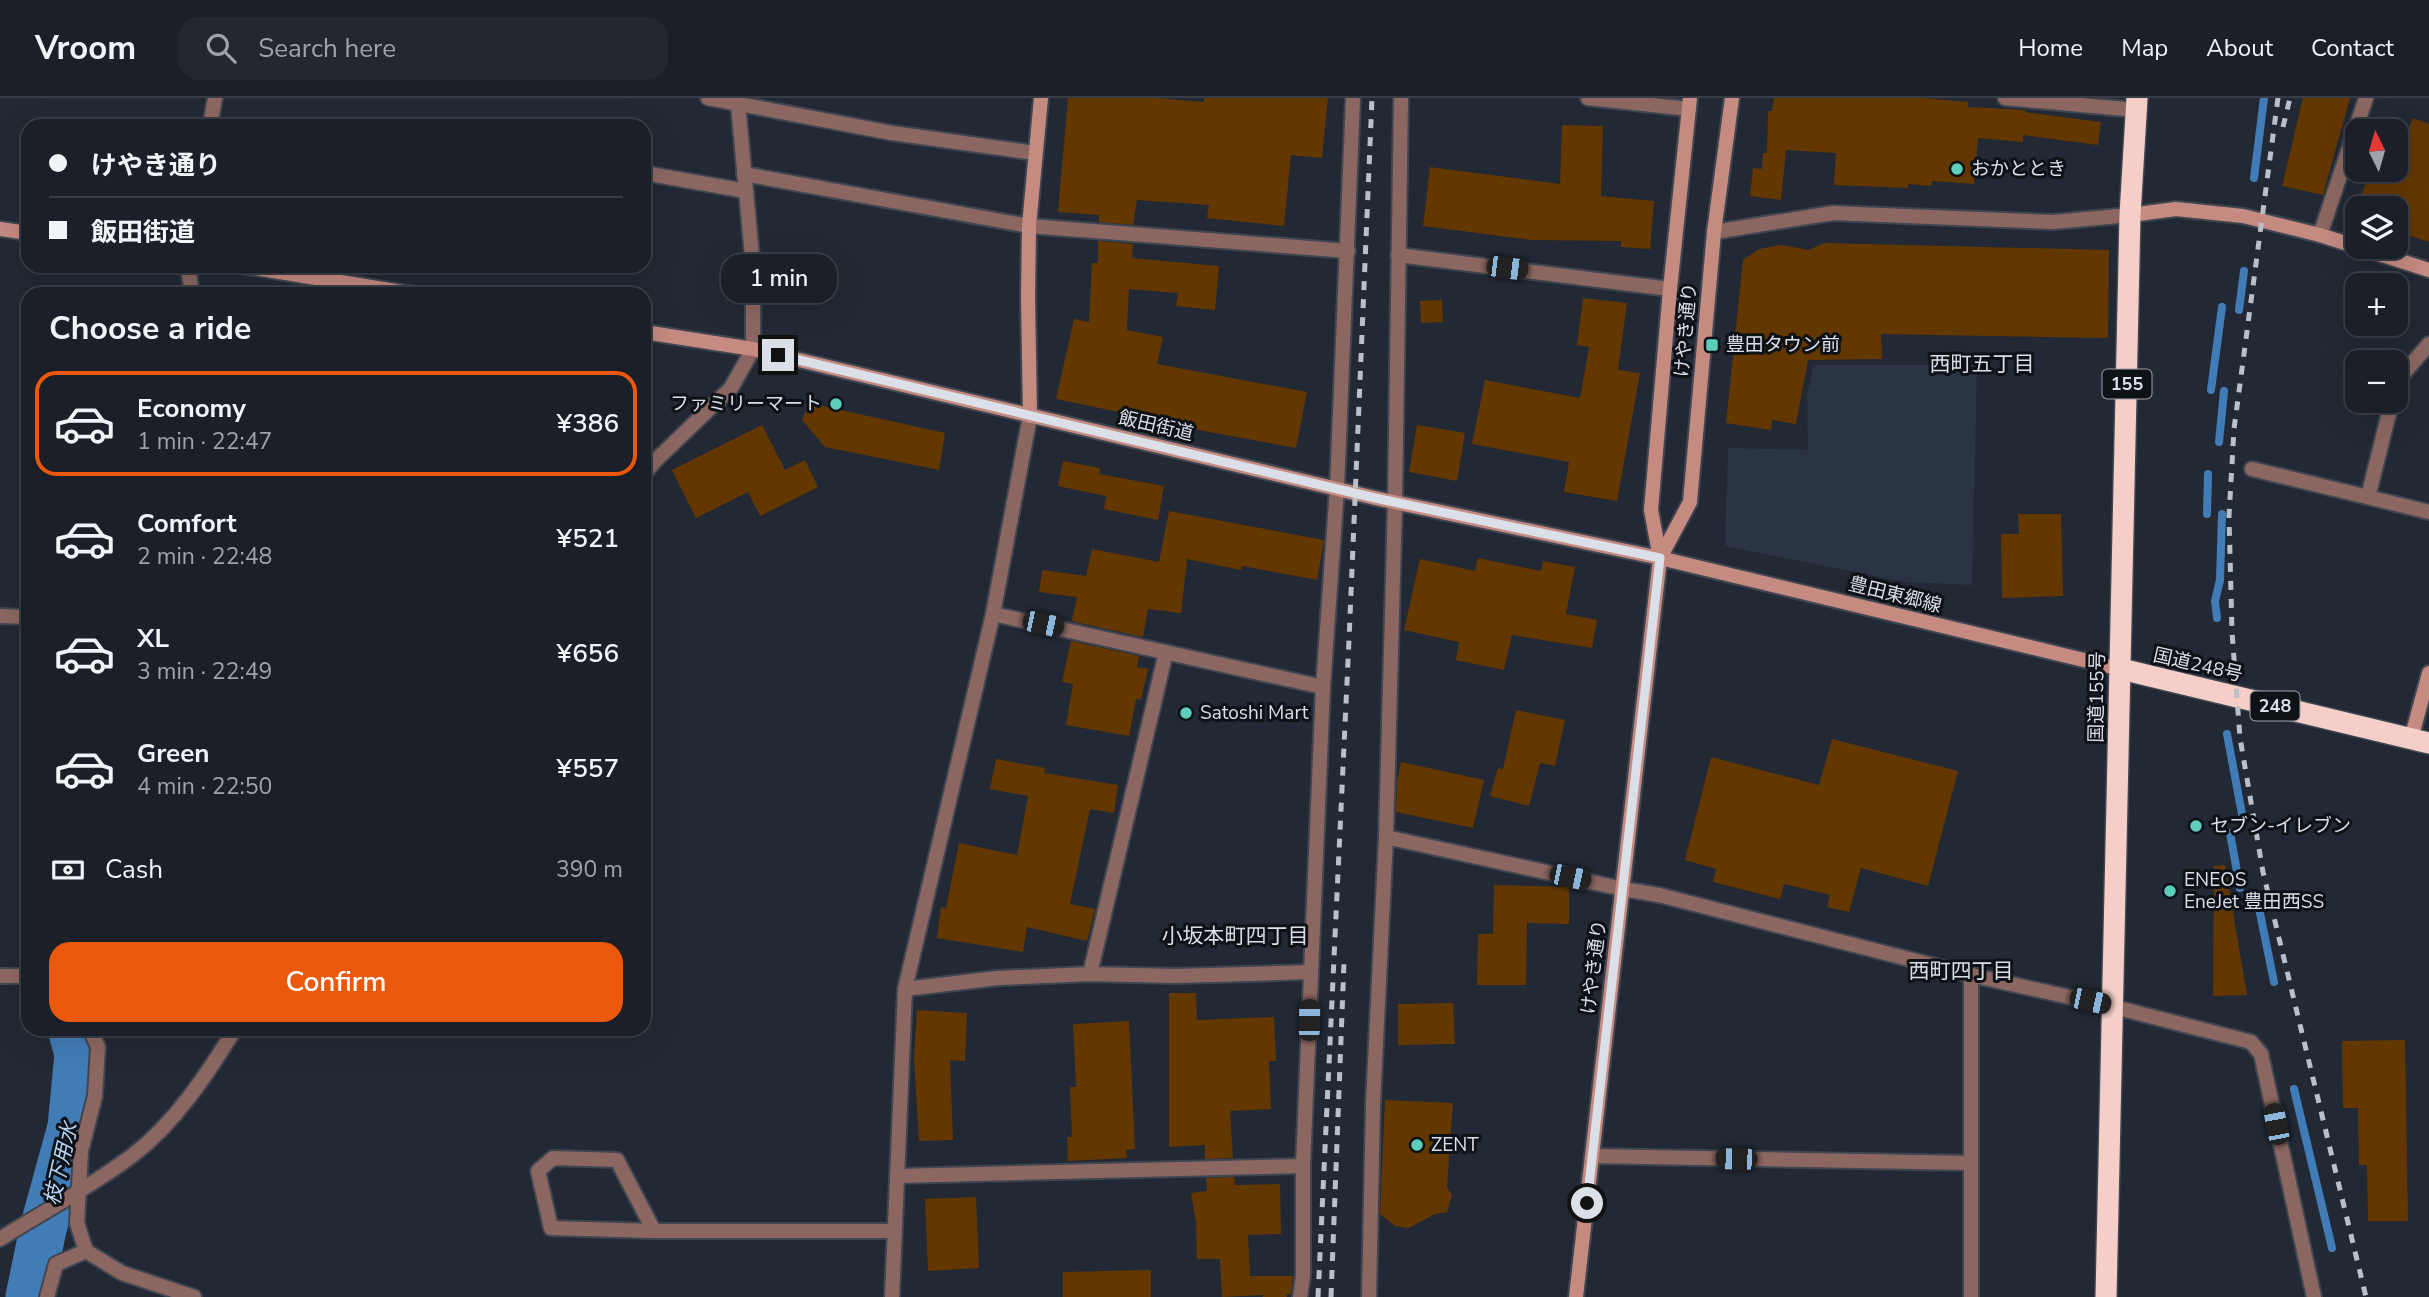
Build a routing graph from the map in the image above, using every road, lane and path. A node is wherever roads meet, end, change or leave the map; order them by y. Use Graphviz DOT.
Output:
graph roads {
  1 [pos="215,98"];
  2 [pos="708,98"];
  3 [pos="1041,98"];
  4 [pos="1353,98"];
  5 [pos="1401,98"];
  6 [pos="1587,98"];
  7 [pos="1731,98"];
  8 [pos="2005,98"];
  9 [pos="2365,98"];
  10 [pos="738,104"];
  11 [pos="1689,104"];
  12 [pos="2137,104"];
  13 [pos="211,119"];
  14 [pos="1035,153"];
  15 [pos="651,174"];
  16 [pos="744,174"];
  17 [pos="746,191"];
  18 [pos="2130,215"];
  19 [pos="1029,226"];
  20 [pos="0,229"];
  21 [pos="21,232"];
  22 [pos="1714,232"];
  23 [pos="2320,235"];
  24 [pos="1348,251"];
  25 [pos="1398,255"];
  26 [pos="2429,270"];
  27 [pos="285,273"];
  28 [pos="371,287"];
  29 [pos="1670,289"];
  30 [pos="651,333"];
  31 [pos="2429,344"];
  32 [pos="753,349"];
  33 [pos="2408,368"];
  34 [pos="2389,413"];
  35 [pos="1030,416"];
  36 [pos="651,459"];
  37 [pos="2252,469"];
  38 [pos="1337,488"];
  39 [pos="2368,497"];
  40 [pos="1395,502"];
  41 [pos="2429,512"];
  42 [pos="1660,558"];
  43 [pos="993,614"];
  44 [pos="0,616"];
  45 [pos="21,617"];
  46 [pos="1166,652"];
  47 [pos="2121,669"];
  48 [pos="2429,673"];
  49 [pos="1323,687"];
  50 [pos="2420,741"];
  51 [pos="1386,837"];
  52 [pos="1623,889"];
  53 [pos="1310,972"];
  54 [pos="1090,974"];
  55 [pos="1971,975"];
  56 [pos="0,976"];
  57 [pos="21,976"];
  58 [pos="905,989"];
  59 [pos="2114,1007"];
  60 [pos="93,1036"];
  61 [pos="230,1036"];
  62 [pos="1592,1156"];
  63 [pos="1971,1163"];
  64 [pos="1303,1166"];
  65 [pos="897,1176"];
  66 [pos="80,1191"];
  67 [pos="0,1223"];
  68 [pos="16,1229"];
  69 [pos="654,1231"];
  70 [pos="894,1231"];
  71 [pos="0,1239"];
  72 [pos="86,1251"];
  73 [pos="47,1297"];
  74 [pos="194,1297"];
  75 [pos="892,1297"];
  76 [pos="1300,1297"];
  77 [pos="1369,1297"];
  78 [pos="1576,1297"];
  79 [pos="1971,1297"];
  80 [pos="2106,1297"];
  81 [pos="2314,1297"];
  1 -- 13 [label="street"];
  2 -- 10 [label="street"];
  3 -- 14 [label="street"];
  4 -- 24 [label="street"];
  5 -- 25 [label="street"];
  6 -- 11 [label="street"];
  7 -- 22 [label="street, けやき通り"];
  8 -- 12 [label="street"];
  9 -- 23 [label="street"];
  10 -- 14 [label="street"];
  10 -- 16 [label="street"];
  11 -- 29 [label="street, けやき通り"];
  12 -- 18 [label="highway, 国道155号 / 155"];
  14 -- 19 [label="street"];
  15 -- 17 [label="street"];
  16 -- 17 [label="street"];
  16 -- 19 [label="street"];
  17 -- 32 [label="street"];
  18 -- 22 [label="street"];
  18 -- 23 [label="street"];
  18 -- 47 [label="highway, 国道155号 / 155"];
  19 -- 24 [label="street"];
  19 -- 35 [label="street"];
  20 -- 21 [label="street"];
  22 -- 42 [label="street, けやき通り"];
  23 -- 26 [label="street"];
  24 -- 38 [label="street"];
  25 -- 29 [label="street"];
  25 -- 40 [label="street"];
  27 -- 28 [label="street"];
  29 -- 42 [label="street, けやき通り"];
  30 -- 32 [label="street, 飯田街道"];
  31 -- 33 [label="street"];
  32 -- 35 [label="street, 飯田街道"];
  32 -- 36 [label="street"];
  34 -- 39 [label="street"];
  35 -- 38 [label="street, 飯田街道"];
  35 -- 43 [label="street"];
  37 -- 39 [label="street"];
  38 -- 40 [label="street, 飯田街道"];
  38 -- 49 [label="street"];
  39 -- 41 [label="street"];
  40 -- 42 [label="street, 飯田街道"];
  40 -- 51 [label="street"];
  42 -- 47 [label="street, 豊田東郷線"];
  42 -- 52 [label="street, けやき通り"];
  43 -- 46 [label="street"];
  43 -- 58 [label="street"];
  44 -- 45 [label="street"];
  46 -- 49 [label="street"];
  46 -- 54 [label="street"];
  47 -- 50 [label="highway, 国道248号 / 248"];
  47 -- 59 [label="highway, 国道155号 / 155"];
  48 -- 50 [label="street"];
  49 -- 53 [label="street"];
  51 -- 52 [label="street"];
  51 -- 77 [label="street"];
  52 -- 55 [label="street"];
  52 -- 62 [label="street, けやき通り"];
  53 -- 54 [label="street"];
  53 -- 64 [label="street"];
  54 -- 58 [label="street"];
  55 -- 59 [label="street"];
  55 -- 63 [label="street"];
  56 -- 57 [label="street"];
  58 -- 65 [label="street"];
  59 -- 80 [label="highway, 国道155号 / 155"];
  59 -- 81 [label="street"];
  60 -- 66 [label="street"];
  61 -- 66 [label="street"];
  62 -- 63 [label="street"];
  62 -- 78 [label="street, けやき通り"];
  63 -- 79 [label="street"];
  64 -- 65 [label="street"];
  64 -- 76 [label="street"];
  65 -- 70 [label="street"];
  66 -- 68 [label="street"];
  66 -- 72 [label="street"];
  67 -- 68 [label="street"];
  68 -- 71 [label="street"];
  69 -- 69 [label="street"];
  69 -- 70 [label="street"];
  70 -- 75 [label="street"];
  72 -- 73 [label="street"];
  72 -- 74 [label="street"];
}
